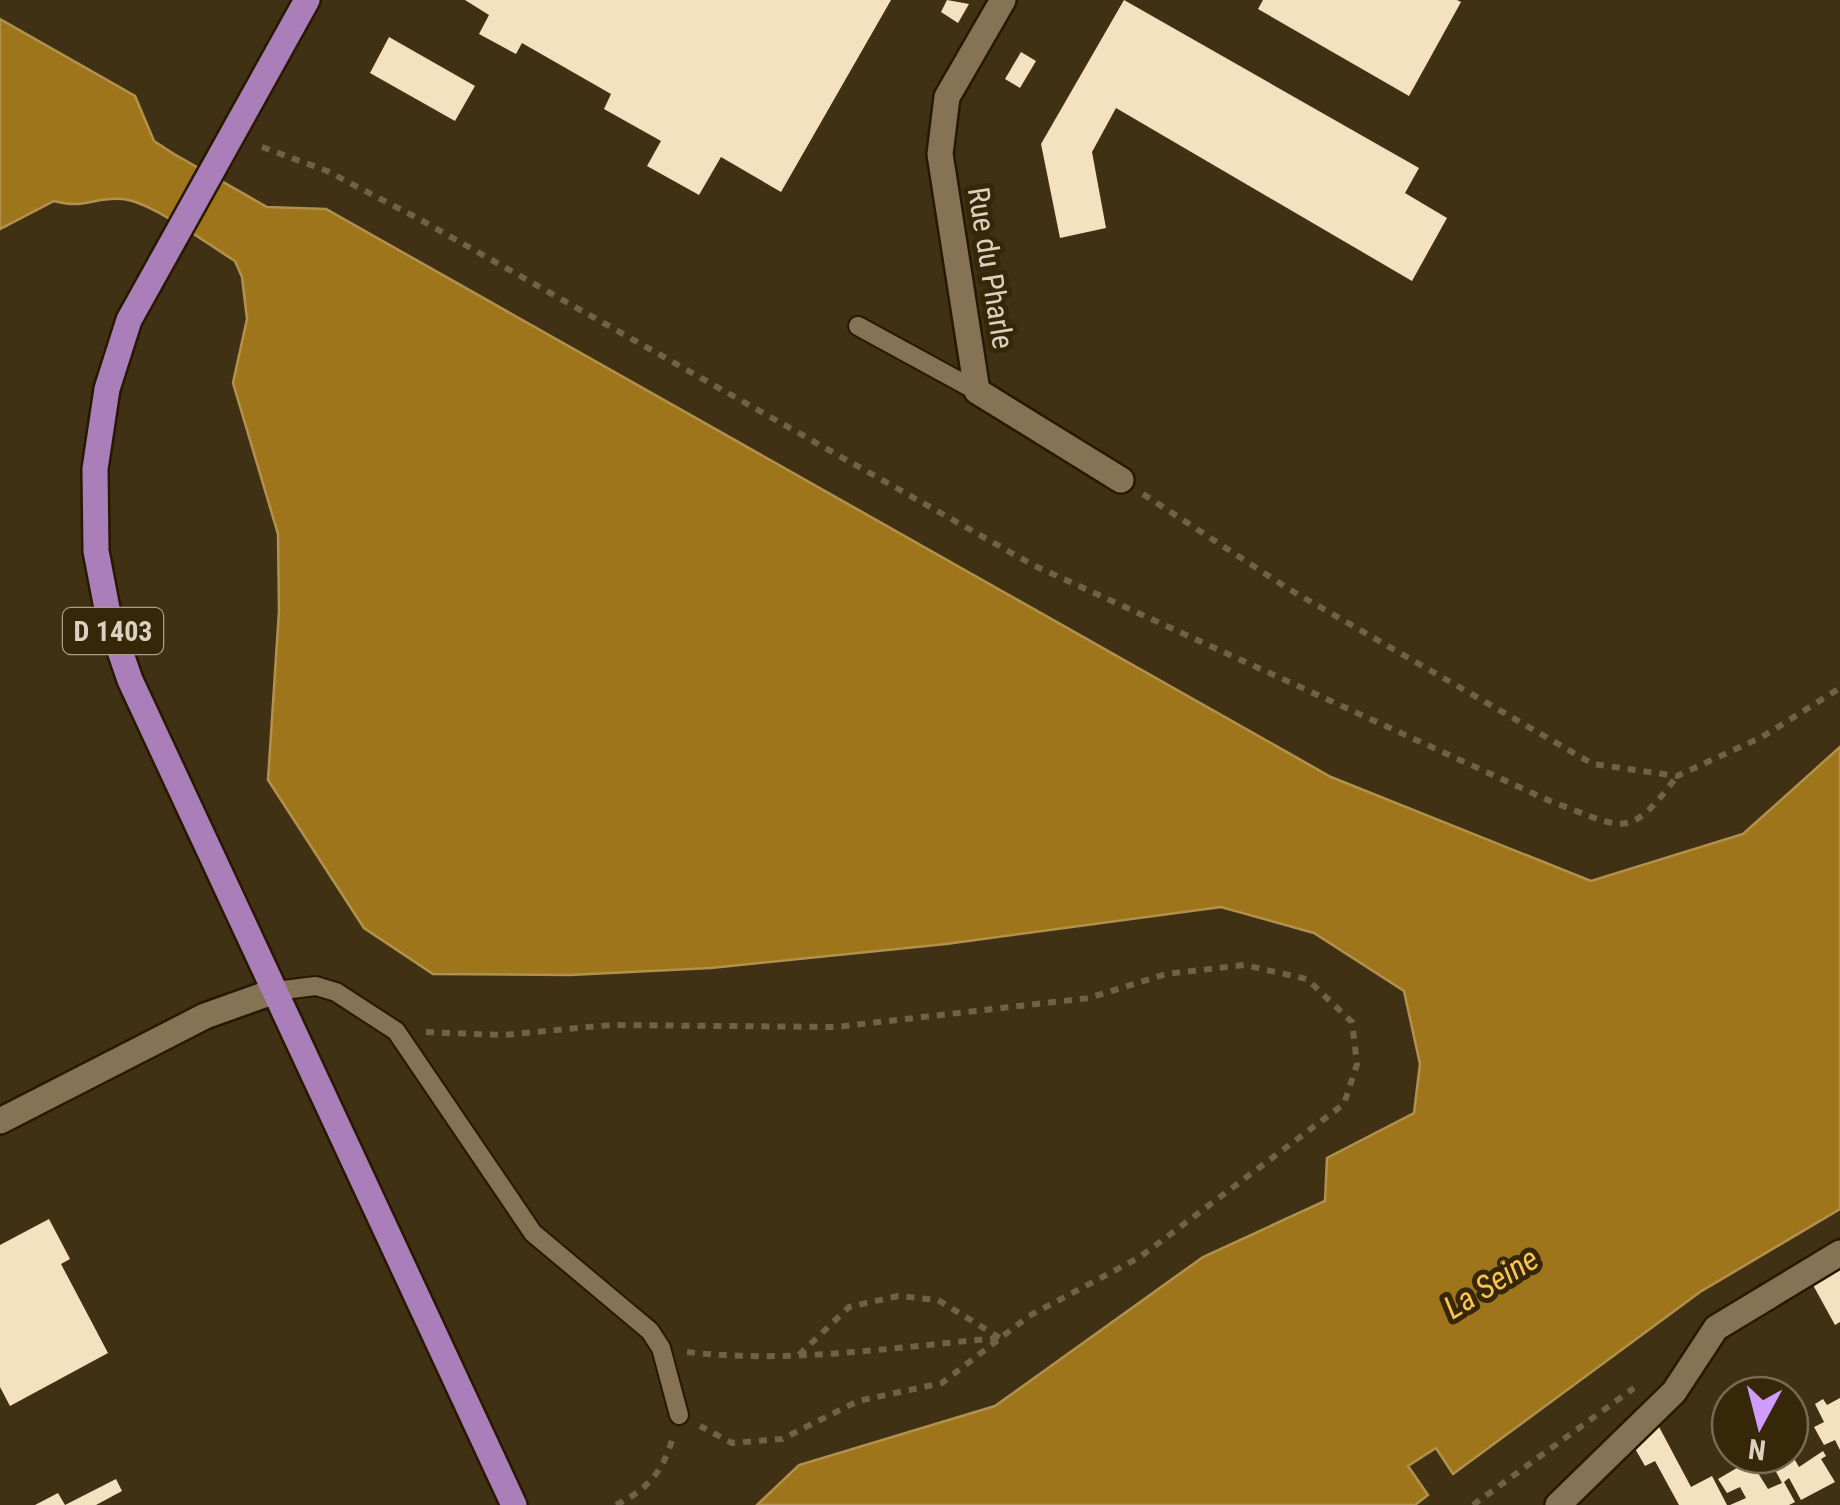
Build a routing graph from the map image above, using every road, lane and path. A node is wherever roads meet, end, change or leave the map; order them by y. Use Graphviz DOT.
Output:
graph roads {
  1 [pos="307,0"];
  2 [pos="1003,0"];
  3 [pos="262,147"];
  4 [pos="858,326"];
  5 [pos="977,392"];
  6 [pos="1121,480"];
  7 [pos="1840,688"];
  8 [pos="1677,776"];
  9 [pos="275,990"];
  10 [pos="396,1031"];
  11 [pos="0,1121"];
  12 [pos="1840,1253"];
  13 [pos="1000,1338"];
  14 [pos="662,1348"];
  15 [pos="798,1356"];
  16 [pos="1637,1386"];
  17 [pos="679,1414"];
  18 [pos="514,1505"];
  19 [pos="616,1505"];
  20 [pos="1473,1505"];
  21 [pos="1558,1505"];
  1 -- 9 [label="main road, D 1403"];
  2 -- 5 [label="street, Rue du Pharle"];
  3 -- 8 [label="path"];
  4 -- 5 [label="lane"];
  5 -- 6 [label="street, Rue du Pharle"];
  6 -- 8 [label="path"];
  7 -- 8 [label="path"];
  9 -- 10 [label="lane"];
  9 -- 11 [label="street"];
  9 -- 18 [label="main road, D 1403"];
  10 -- 13 [label="path"];
  10 -- 14 [label="lane"];
  12 -- 21 [label="street"];
  13 -- 15 [label="path"];
  13 -- 15 [label="path"];
  13 -- 17 [label="path"];
  14 -- 15 [label="path"];
  14 -- 17 [label="lane"];
  16 -- 20 [label="path"];
  17 -- 19 [label="path"];
}
